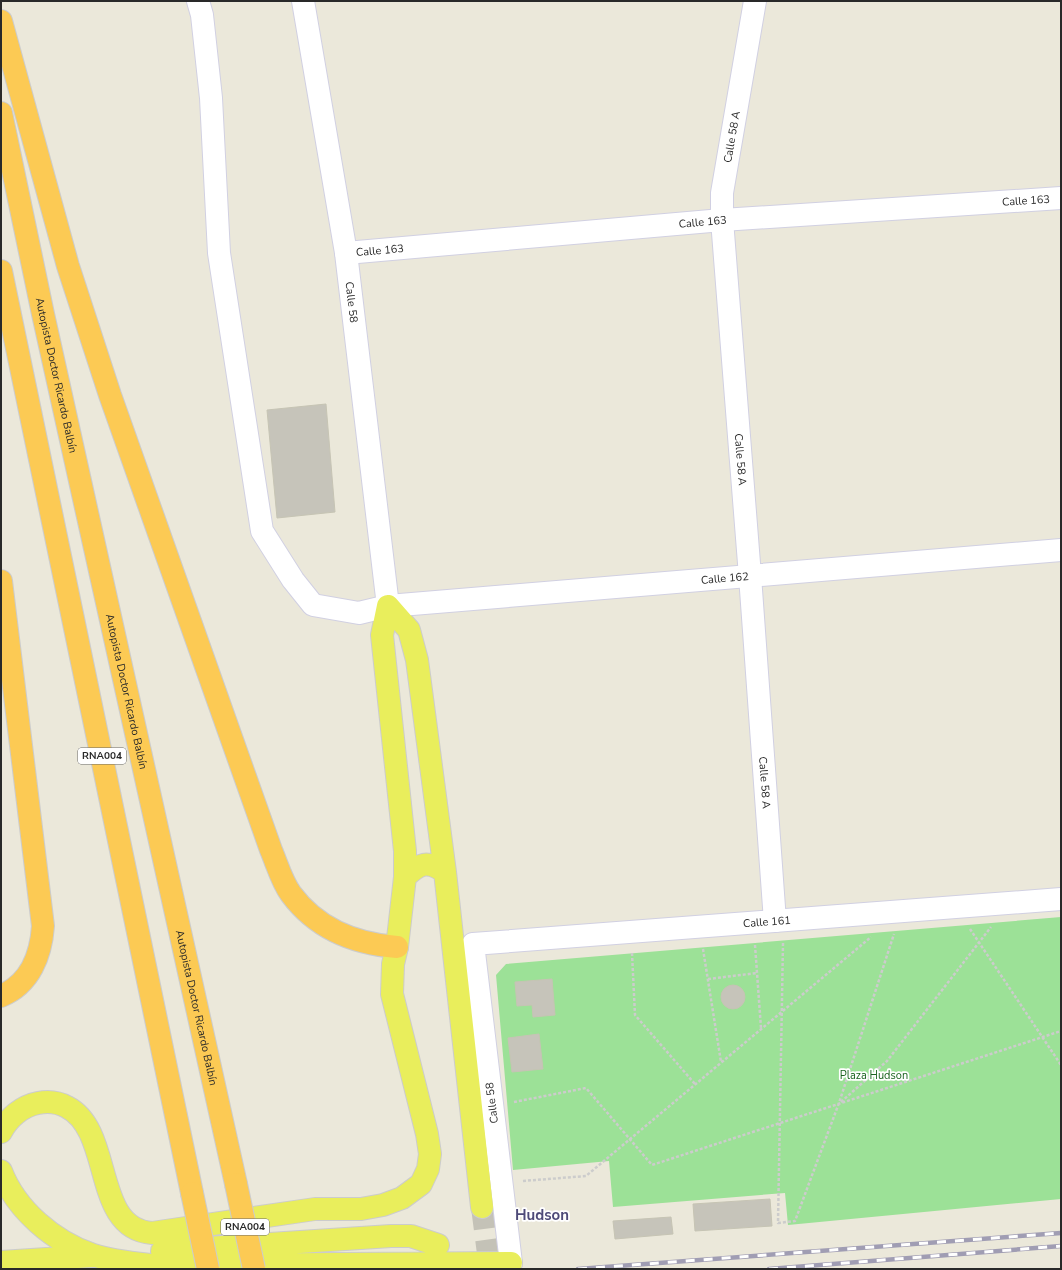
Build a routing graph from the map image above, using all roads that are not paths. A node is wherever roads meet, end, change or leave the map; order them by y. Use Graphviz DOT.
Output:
graph roads {
  1 [pos="198,1"];
  2 [pos="302,1"];
  3 [pos="755,1"];
  4 [pos="1,21"];
  5 [pos="1,113"];
  6 [pos="1061,198"];
  7 [pos="722,220"];
  8 [pos="346,253"];
  9 [pos="1,271"];
  10 [pos="1061,550"];
  11 [pos="750,576"];
  12 [pos="1,581"];
  13 [pos="388,606"];
  14 [pos="445,872"];
  15 [pos="404,877"];
  16 [pos="1061,899"];
  17 [pos="770,921"];
  18 [pos="473,944"];
  19 [pos="397,947"];
  20 [pos="1,996"];
  21 [pos="1,1132"];
  22 [pos="1,1171"];
  23 [pos="482,1207"];
  24 [pos="438,1245"];
  25 [pos="94,1256"];
  26 [pos="1,1262"];
  27 [pos="511,1263"];
  28 [pos="208,1269"];
  29 [pos="254,1269"];
  1 -- 13 [label="street, Calle 162"];
  2 -- 8 [label="street, Calle 58"];
  3 -- 7 [label="street, Calle 58 A"];
  4 -- 19 [label="highway"];
  5 -- 29 [label="highway, Autopista Doctor Ricardo Balbín / RNA004, bridge"];
  6 -- 7 [label="street, Calle 163"];
  7 -- 8 [label="street, Calle 163"];
  7 -- 11 [label="street, Calle 58 A"];
  8 -- 13 [label="street, Calle 58"];
  9 -- 28 [label="highway, RNA004, bridge"];
  10 -- 11 [label="street, Calle 162"];
  11 -- 13 [label="street, Calle 162"];
  11 -- 17 [label="street, Calle 58 A"];
  12 -- 20 [label="highway"];
  13 -- 14 [label="main road"];
  13 -- 15 [label="main road"];
  14 -- 15 [label="main road"];
  14 -- 23 [label="main road"];
  15 -- 19 [label="main road"];
  16 -- 17 [label="street, Calle 161"];
  17 -- 18 [label="street, Calle 161"];
  18 -- 27 [label="street, Calle 58"];
  19 -- 21 [label="main road"];
  22 -- 25 [label="main road"];
  24 -- 25 [label="main road"];
  25 -- 26 [label="main road"];
  25 -- 27 [label="main road"];
}
